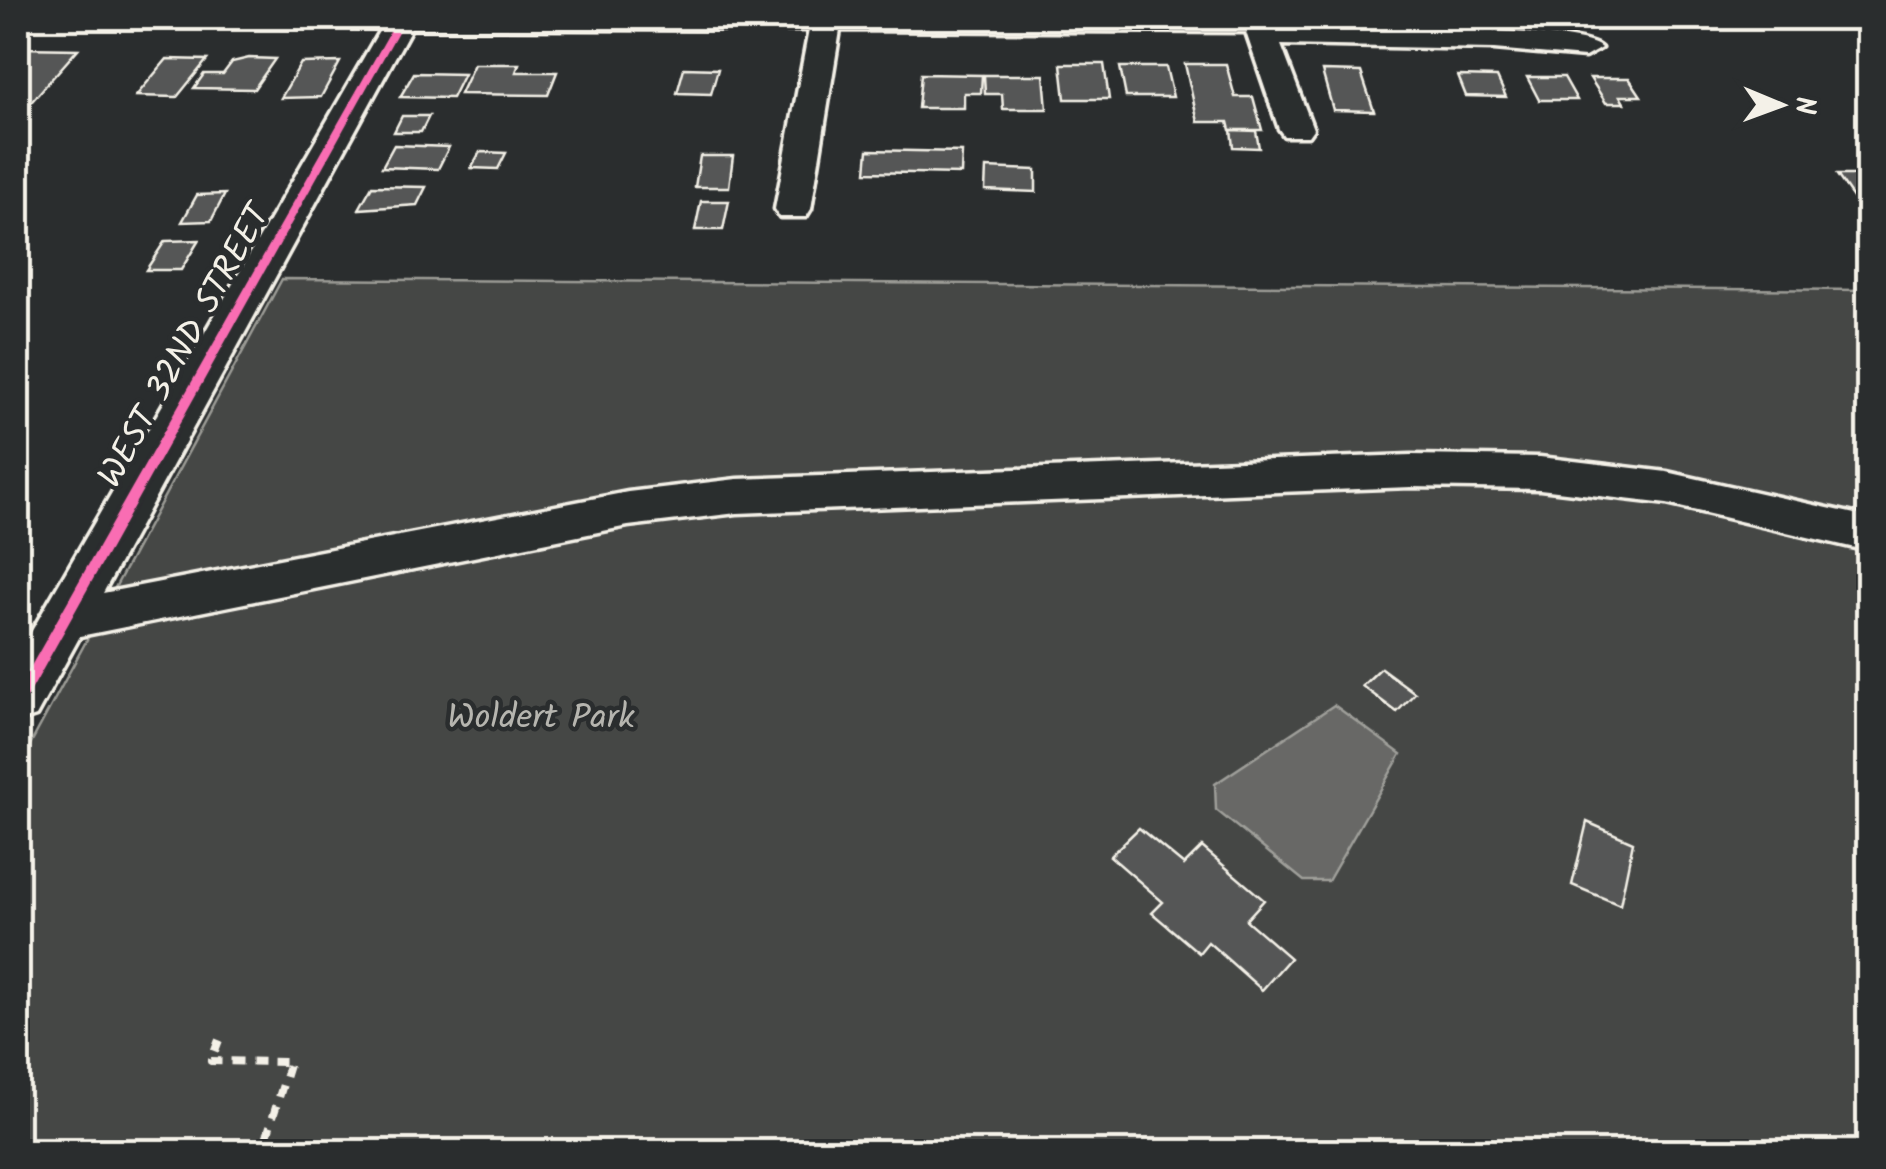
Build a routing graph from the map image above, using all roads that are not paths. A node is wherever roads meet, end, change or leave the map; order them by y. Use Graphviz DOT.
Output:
graph roads {
  1 [pos="281,18"];
  2 [pos="336,18"];
  3 [pos="401,19"];
  4 [pos="770,20"];
  5 [pos="826,23"];
  6 [pos="1259,25"];
  7 [pos="1585,48"];
  8 [pos="1296,129"];
  9 [pos="793,208"];
  10 [pos="1868,534"];
  11 [pos="63,620"];
  12 [pos="20,694"];
  1 -- 2 [label="street"];
  2 -- 3 [label="street"];
  3 -- 4 [label="street"];
  3 -- 11 [label="street, WEST 32ND STREET"];
  4 -- 5 [label="street"];
  5 -- 6 [label="street"];
  5 -- 9 [label="street"];
  6 -- 7 [label="street"];
  6 -- 8 [label="street"];
  10 -- 11 [label="street"];
  11 -- 12 [label="street, WEST 32ND STREET"];
}
